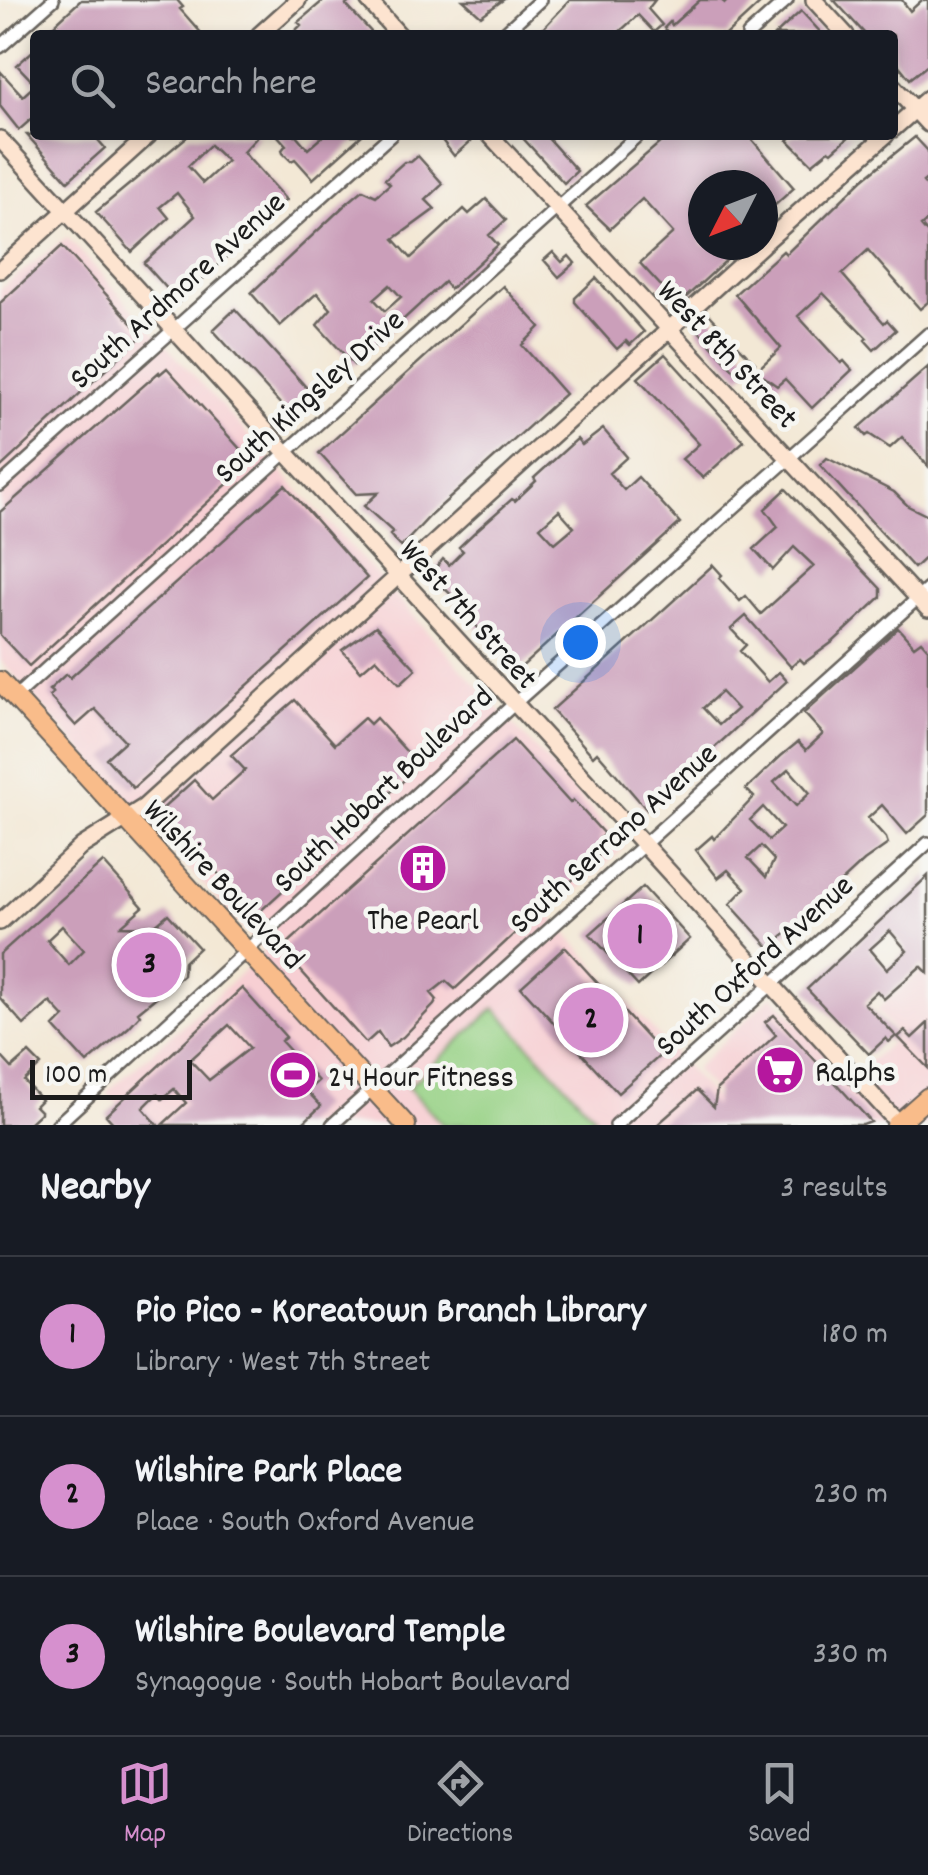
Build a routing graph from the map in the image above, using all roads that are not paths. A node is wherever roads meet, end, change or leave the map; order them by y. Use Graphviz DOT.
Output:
graph roads {
  1 [pos="53,0"];
  2 [pos="298,0"];
  3 [pos="368,0"];
  4 [pos="540,0"];
  5 [pos="787,0"];
  6 [pos="814,0"];
  7 [pos="265,30"];
  8 [pos="395,30"];
  9 [pos="507,30"];
  10 [pos="754,30"];
  11 [pos="841,30"];
  12 [pos="0,47"];
  13 [pos="898,91"];
  14 [pos="928,98"];
  15 [pos="915,110"];
  16 [pos="928,124"];
  17 [pos="898,125"];
  18 [pos="0,139"];
  19 [pos="144,140"];
  20 [pos="385,140"];
  21 [pos="495,140"];
  22 [pos="633,140"];
  23 [pos="880,140"];
  24 [pos="558,208"];
  25 [pos="66,211"];
  26 [pos="778,232"];
  27 [pos="746,260"];
  28 [pos="0,270"];
  29 [pos="172,328"];
  30 [pos="668,329"];
  31 [pos="928,334"];
  32 [pos="286,452"];
  33 [pos="790,458"];
  34 [pos="0,485"];
  35 [pos="398,575"];
  36 [pos="925,599"];
  37 [pos="0,681"];
  38 [pos="15,697"];
  39 [pos="515,703"];
  40 [pos="124,818"];
  41 [pos="928,843"];
  42 [pos="645,845"];
  43 [pos="0,922"];
  44 [pos="247,950"];
  45 [pos="772,984"];
  46 [pos="372,1088"];
  47 [pos="928,1097"];
  48 [pos="898,1124"];
  49 [pos="57,1125"];
  50 [pos="332,1125"];
  51 [pos="406,1125"];
  52 [pos="616,1125"];
  1 -- 12 [label="street"];
  2 -- 7 [label="street"];
  3 -- 8 [label="street"];
  4 -- 9 [label="street"];
  5 -- 10 [label="street"];
  6 -- 11 [label="street"];
  13 -- 15 [label="street"];
  14 -- 15 [label="street"];
  15 -- 16 [label="street"];
  15 -- 17 [label="street"];
  18 -- 25 [label="street, West 7th Street"];
  19 -- 25 [label="street"];
  20 -- 29 [label="street, South Ardmore Avenue"];
  21 -- 24 [label="street, West 8th Street"];
  22 -- 24 [label="street, South Kingsley Drive"];
  23 -- 26 [label="street"];
  24 -- 30 [label="street, West 8th Street"];
  24 -- 32 [label="street, South Kingsley Drive"];
  25 -- 28 [label="street"];
  25 -- 29 [label="street, West 7th Street"];
  27 -- 30 [label="street"];
  29 -- 32 [label="street, West 7th Street"];
  29 -- 34 [label="street, South Ardmore Avenue"];
  30 -- 33 [label="street, West 8th Street"];
  30 -- 35 [label="street"];
  31 -- 33 [label="street, South Hobart Boulevard"];
  32 -- 35 [label="street, West 7th Street"];
  32 -- 38 [label="street, South Kingsley Drive"];
  33 -- 36 [label="street, West 8th Street"];
  33 -- 39 [label="street, South Hobart Boulevard"];
  35 -- 39 [label="street, West 7th Street"];
  35 -- 40 [label="street"];
  36 -- 42 [label="street, South Serrano Avenue"];
  37 -- 38 [label="main road, Wilshire Boulevard"];
  38 -- 40 [label="main road, Wilshire Boulevard"];
  39 -- 42 [label="street, West 7th Street"];
  39 -- 44 [label="street, South Hobart Boulevard"];
  40 -- 43 [label="street"];
  40 -- 44 [label="main road, Wilshire Boulevard"];
  41 -- 45 [label="street, South Oxford Avenue"];
  42 -- 45 [label="street, West 7th Street"];
  42 -- 46 [label="street, South Serrano Avenue"];
  44 -- 46 [label="main road, Wilshire Boulevard"];
  44 -- 49 [label="street, South Hobart Boulevard"];
  45 -- 48 [label="street, West 7th Street"];
  45 -- 52 [label="street, South Oxford Avenue"];
  46 -- 50 [label="street, South Serrano Avenue"];
  46 -- 51 [label="main road, Wilshire Boulevard"];
  47 -- 48 [label="main road"];
}
